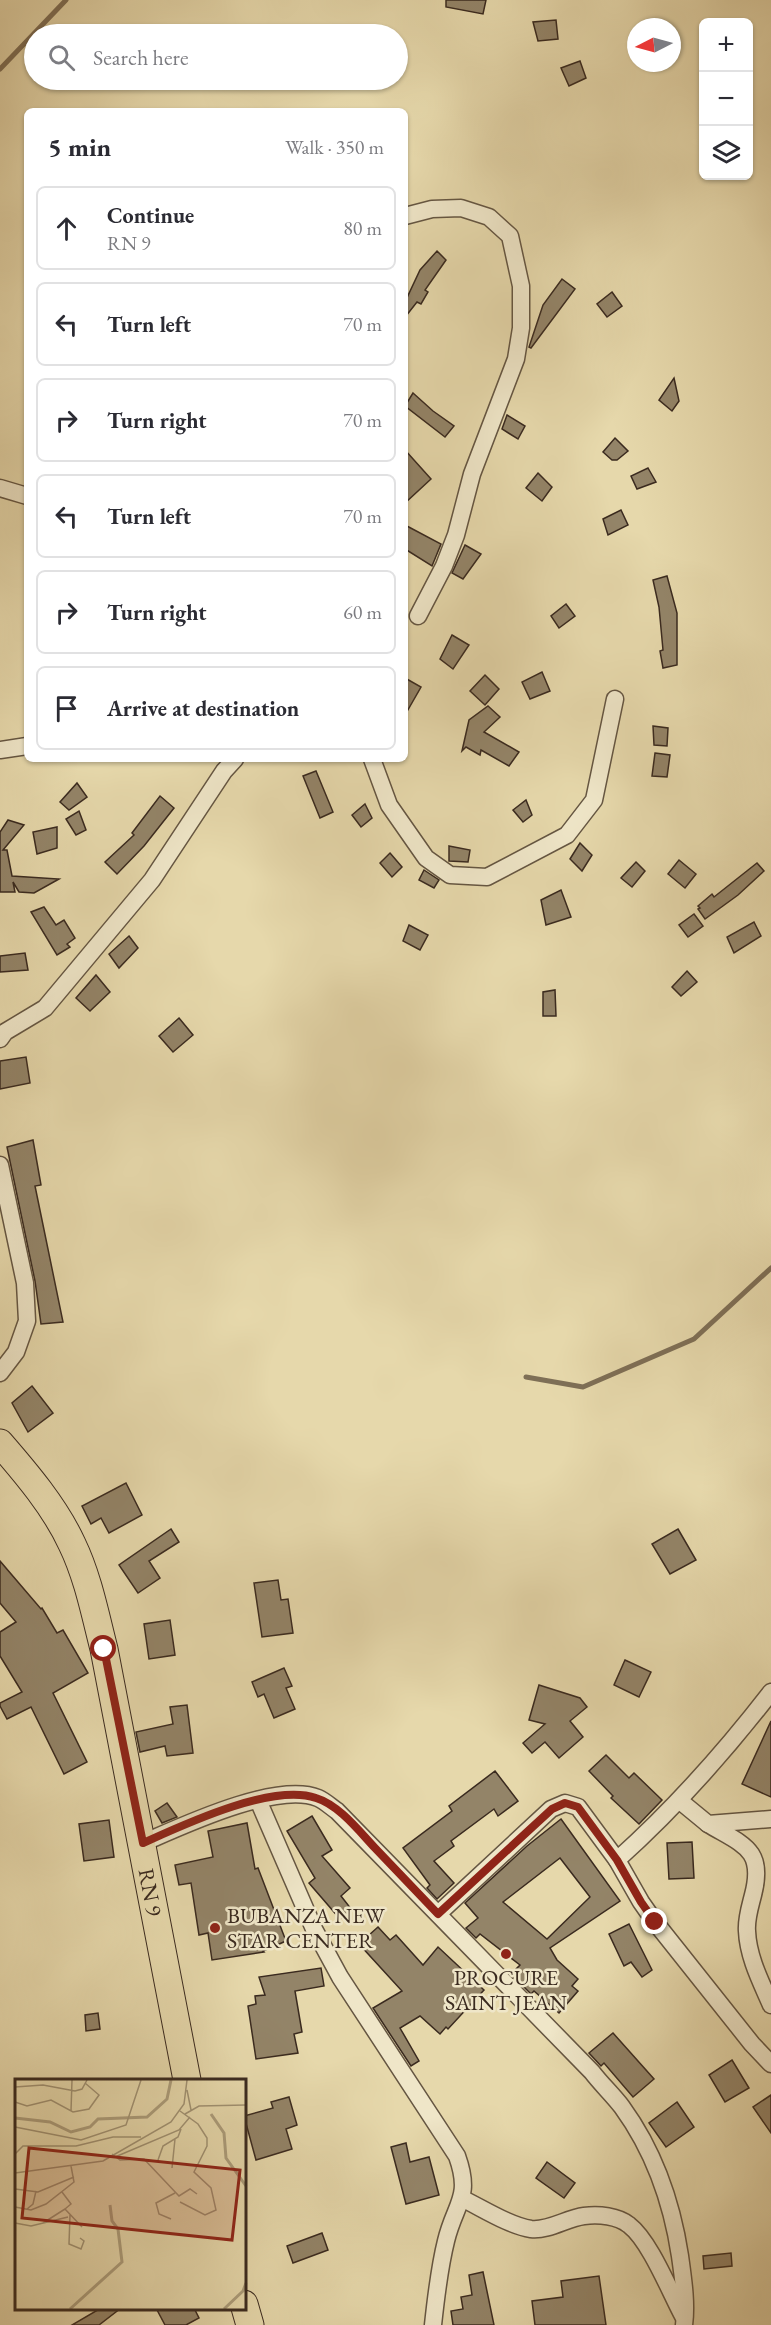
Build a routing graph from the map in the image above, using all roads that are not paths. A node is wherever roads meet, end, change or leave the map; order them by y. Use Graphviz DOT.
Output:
graph roads {
  1 [pos="408,215"];
  2 [pos="0,488"];
  3 [pos="24,495"];
  4 [pos="418,616"];
  5 [pos="615,699"];
  6 [pos="24,746"];
  7 [pos="0,750"];
  8 [pos="232,762"];
  9 [pos="373,762"];
  10 [pos="0,1039"];
  11 [pos="0,1165"];
  12 [pos="0,1373"];
  13 [pos="0,1443"];
  14 [pos="771,1692"];
  15 [pos="258,1800"];
  16 [pos="680,1801"];
  17 [pos="771,1819"];
  18 [pos="708,1824"];
  19 [pos="143,1843"];
  20 [pos="617,1860"];
  21 [pos="438,1914"];
  22 [pos="771,2005"];
  23 [pos="771,2064"];
  24 [pos="187,2079"];
  25 [pos="463,2199"];
  26 [pos="246,2310"];
  27 [pos="684,2322"];
  28 [pos="250,2325"];
  29 [pos="433,2325"];
  1 -- 4 [label="street"];
  2 -- 3 [label="street"];
  5 -- 9 [label="street"];
  6 -- 7 [label="street"];
  8 -- 10 [label="street"];
  11 -- 12 [label="street"];
  13 -- 19 [label="main road, RN 9 / RN 9"];
  14 -- 16 [label="street"];
  15 -- 19 [label="street"];
  15 -- 21 [label="street"];
  15 -- 25 [label="street"];
  16 -- 18 [label="street"];
  16 -- 20 [label="street"];
  17 -- 18 [label="street"];
  18 -- 22 [label="street"];
  19 -- 24 [label="main road, RN 9 / RN 9"];
  20 -- 21 [label="street"];
  20 -- 23 [label="street"];
  21 -- 27 [label="street"];
  25 -- 27 [label="street"];
  25 -- 29 [label="street"];
  26 -- 28 [label="main road"];
}
